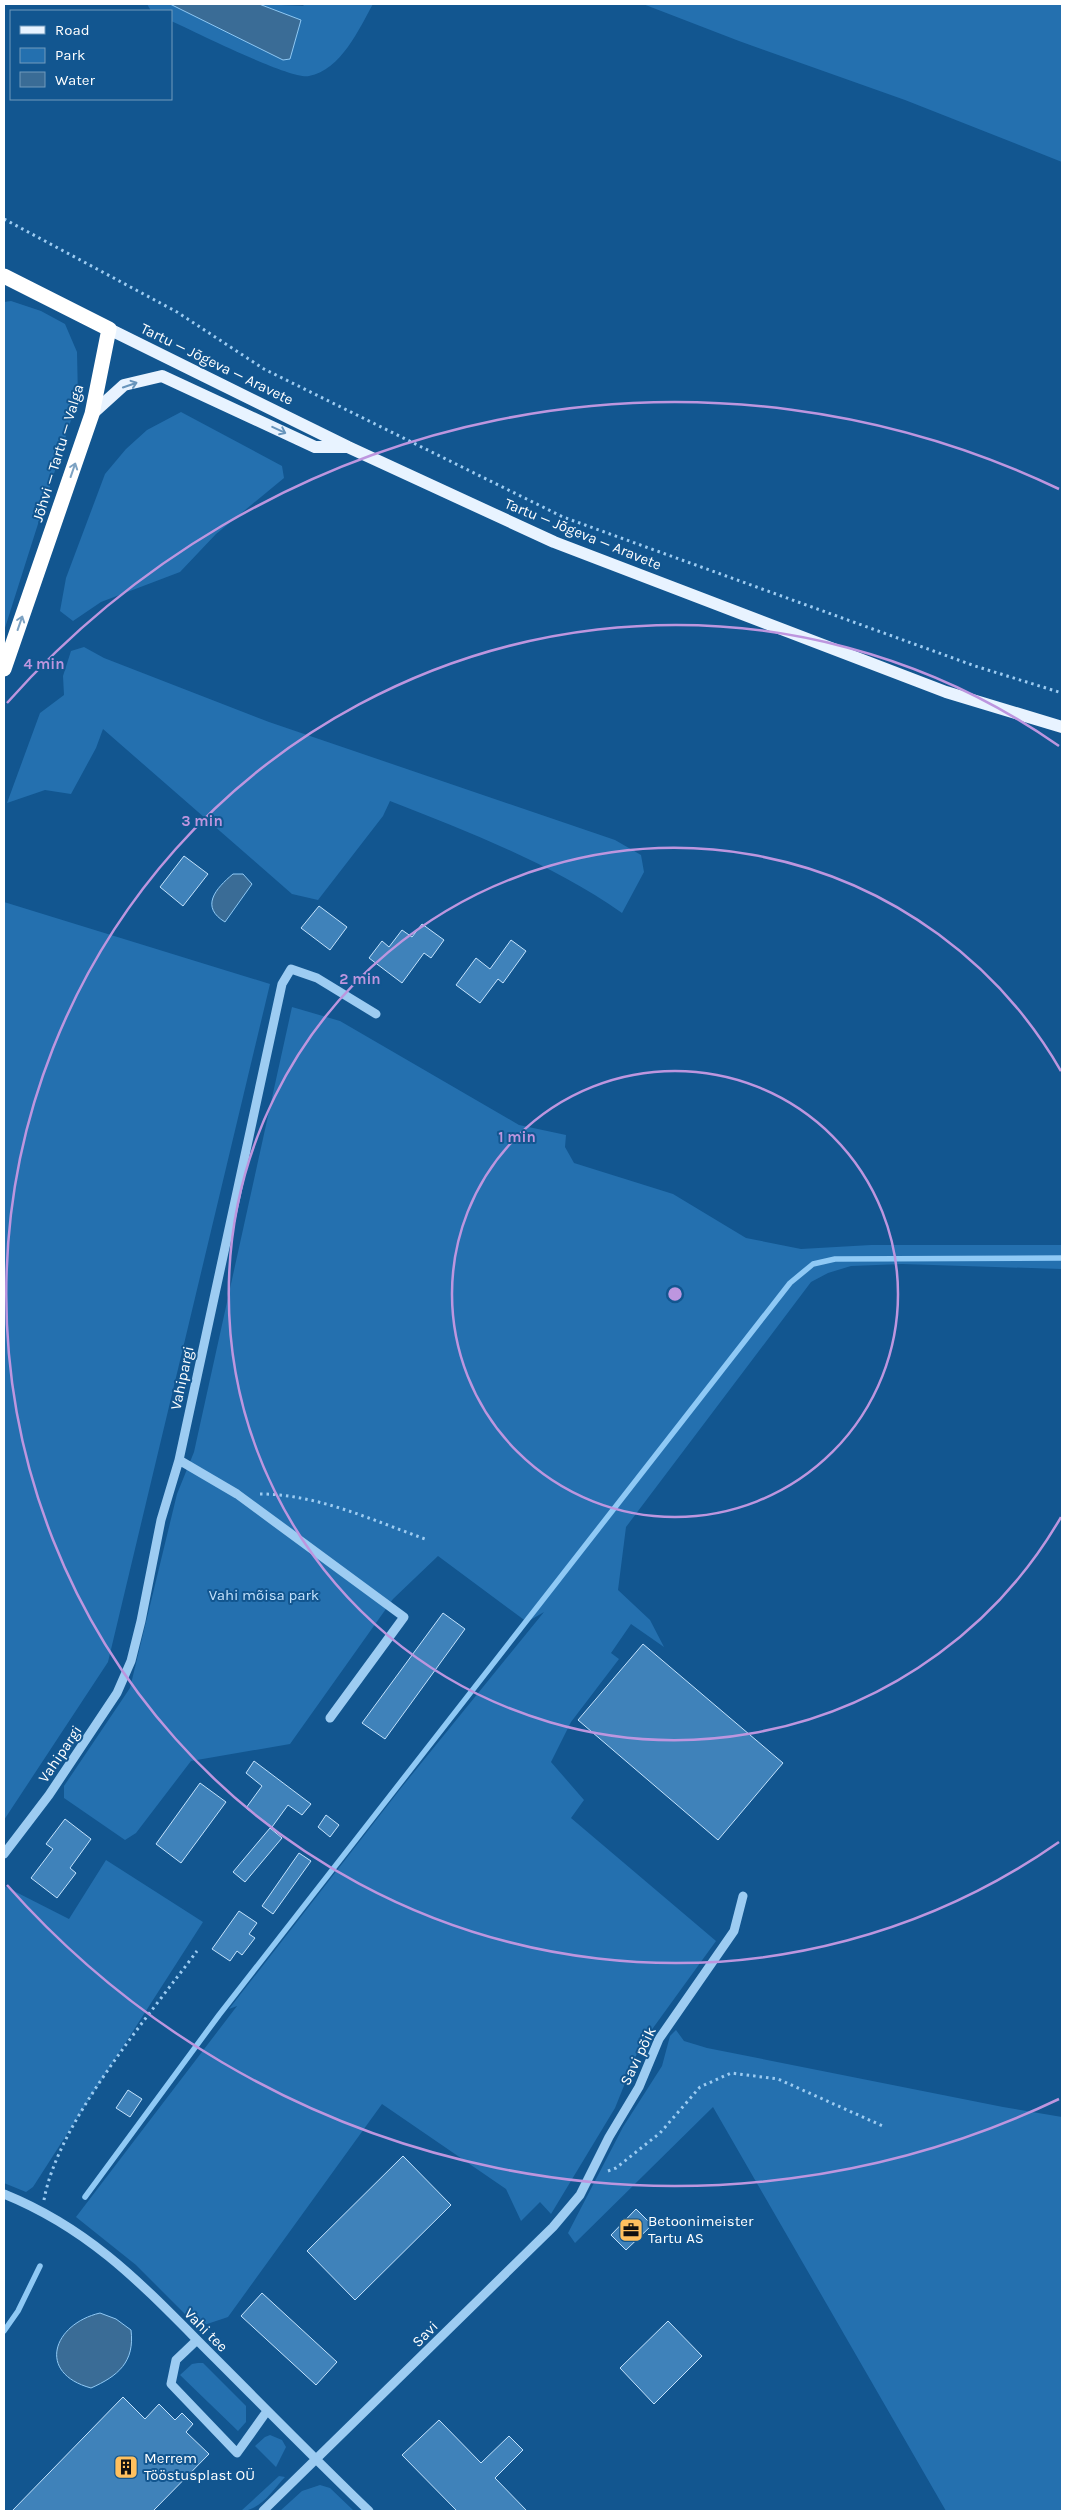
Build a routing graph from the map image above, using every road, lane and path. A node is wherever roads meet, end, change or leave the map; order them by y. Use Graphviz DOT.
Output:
graph roads {
  1 [pos="4,219"];
  2 [pos="8,281"];
  3 [pos="109,328"];
  4 [pos="92,414"];
  5 [pos="348,447"];
  6 [pos="4,669"];
  7 [pos="1062,693"];
  8 [pos="1062,727"];
  9 [pos="376,1014"];
  10 [pos="179,1460"];
  11 [pos="237,1494"];
  12 [pos="428,1540"];
  13 [pos="330,1718"];
  14 [pos="4,1854"];
  15 [pos="743,1896"];
  16 [pos="197,1951"];
  17 [pos="884,2127"];
  18 [pos="588,2178"];
  19 [pos="4,2194"];
  20 [pos="42,2212"];
  21 [pos="553,2227"];
  22 [pos="197,2340"];
  23 [pos="268,2411"];
  24 [pos="316,2460"];
  25 [pos="262,2511"];
  26 [pos="369,2511"];
  1 -- 7 [label="path"];
  2 -- 3 [label="highway"];
  3 -- 4 [label="highway, Jõhvi — Tartu — Valga"];
  3 -- 5 [label="main road, Tartu — Jõgeva — Aravete"];
  4 -- 5 [label="main road, one-way"];
  6 -- 4 [label="highway, Jõhvi — Tartu — Valga, one-way"];
  5 -- 8 [label="main road, Tartu — Jõgeva — Aravete"];
  9 -- 10 [label="street, Vahipargi"];
  10 -- 11 [label="street"];
  10 -- 14 [label="street, Vahipargi"];
  11 -- 12 [label="path"];
  11 -- 13 [label="street"];
  15 -- 18 [label="street, Savi põik"];
  16 -- 20 [label="path"];
  17 -- 18 [label="path"];
  18 -- 21 [label="street, Savi põik"];
  19 -- 20 [label="street, Vahi tee"];
  20 -- 22 [label="street, Vahi tee"];
  21 -- 24 [label="street, Savi"];
  22 -- 23 [label="street, Vahi tee"];
  22 -- 23 [label="street"];
  23 -- 24 [label="street, Vahi tee"];
  24 -- 25 [label="street, Savi"];
  24 -- 26 [label="street, Vahi tee"];
}
